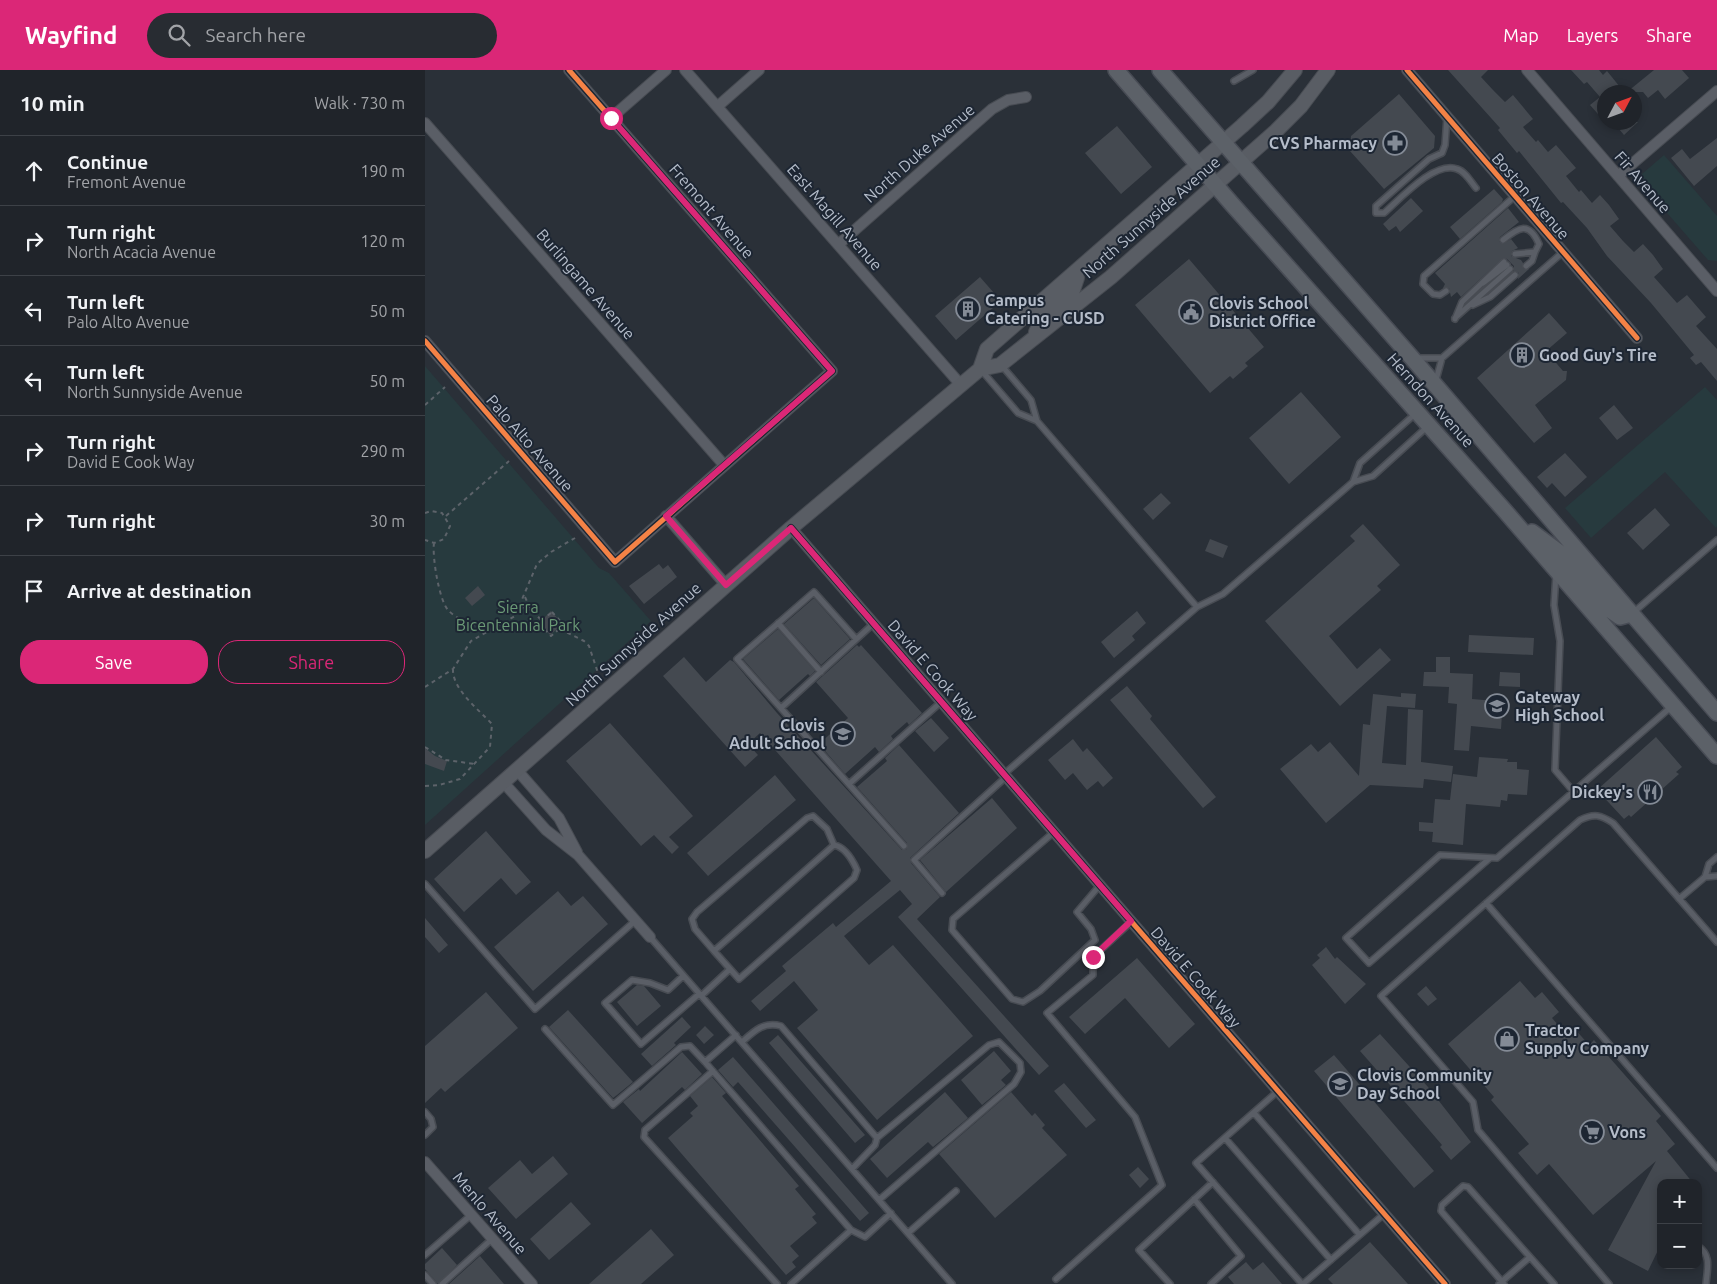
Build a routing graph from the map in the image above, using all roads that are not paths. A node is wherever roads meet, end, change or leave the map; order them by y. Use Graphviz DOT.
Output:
graph roads {
  1 [pos="569,70"];
  2 [pos="666,70"];
  3 [pos="685,70"];
  4 [pos="759,70"];
  5 [pos="1116,70"];
  6 [pos="1159,70"];
  7 [pos="1253,70"];
  8 [pos="1295,70"];
  9 [pos="1328,70"];
  10 [pos="1407,70"];
  11 [pos="1527,70"];
  12 [pos="1233,80"];
  13 [pos="1717,91"];
  14 [pos="1026,97"];
  15 [pos="718,106"];
  16 [pos="1447,116"];
  17 [pos="611,118"];
  18 [pos="425,123"];
  19 [pos="1223,143"];
  20 [pos="1241,163"];
  21 [pos="1198,164"];
  22 [pos="1618,176"];
  23 [pos="1215,185"];
  24 [pos="1476,188"];
  25 [pos="1515,196"];
  26 [pos="1503,240"];
  27 [pos="839,244"];
  28 [pos="1563,252"];
  29 [pos="1533,253"];
  30 [pos="1518,256"];
  31 [pos="1526,266"];
  32 [pos="1075,272"];
  33 [pos="1515,275"];
  34 [pos="1715,285"];
  35 [pos="1446,291"];
  36 [pos="1466,308"];
  37 [pos="1637,338"];
  38 [pos="1031,339"];
  39 [pos="425,341"];
  40 [pos="1412,358"];
  41 [pos="1442,358"];
  42 [pos="1000,365"];
  43 [pos="980,369"];
  44 [pos="961,385"];
  45 [pos="1435,385"];
  46 [pos="1417,411"];
  47 [pos="1037,421"];
  48 [pos="1430,425"];
  49 [pos="724,465"];
  50 [pos="1353,482"];
  51 [pos="1505,511"];
  52 [pos="666,516"];
  53 [pos="791,528"];
  54 [pos="1717,540"];
  55 [pos="1556,569"];
  56 [pos="726,585"];
  57 [pos="1197,607"];
  58 [pos="1631,614"];
  59 [pos="778,624"];
  60 [pos="873,624"];
  61 [pos="856,639"];
  62 [pos="821,672"];
  63 [pos="941,702"];
  64 [pos="1673,705"];
  65 [pos="781,708"];
  66 [pos="1717,713"];
  67 [pos="1717,756"];
  68 [pos="517,770"];
  69 [pos="1005,776"];
  70 [pos="503,782"];
  71 [pos="849,784"];
  72 [pos="1573,791"];
  73 [pos="1054,832"];
  74 [pos="835,845"];
  75 [pos="905,846"];
  76 [pos="425,851"];
  77 [pos="579,856"];
  78 [pos="1717,857"];
  79 [pos="1490,858"];
  80 [pos="1717,876"];
  81 [pos="1705,877"];
  82 [pos="425,884"];
  83 [pos="1100,885"];
  84 [pos="942,892"];
  85 [pos="1679,900"];
  86 [pos="1486,902"];
  87 [pos="636,920"];
  88 [pos="1131,921"];
  89 [pos="650,937"];
  90 [pos="1717,942"];
  91 [pos="714,951"];
  92 [pos="729,970"];
  93 [pos="683,976"];
  94 [pos="700,995"];
  95 [pos="545,1029"];
  96 [pos="736,1035"];
  97 [pos="742,1042"];
  98 [pos="705,1062"];
  99 [pos="713,1071"];
  100 [pos="1278,1091"];
  101 [pos="425,1112"];
  102 [pos="1254,1113"];
  103 [pos="425,1135"];
  104 [pos="877,1138"];
  105 [pos="1225,1138"];
  106 [pos="425,1162"];
  107 [pos="1717,1168"];
  108 [pos="851,1169"];
  109 [pos="1213,1182"];
  110 [pos="956,1191"];
  111 [pos="1194,1199"];
  112 [pos="879,1200"];
  113 [pos="1384,1213"];
  114 [pos="471,1214"];
  115 [pos="891,1214"];
  116 [pos="851,1230"];
  117 [pos="908,1233"];
  118 [pos="1359,1234"];
  119 [pos="492,1239"];
  120 [pos="1702,1249"];
  121 [pos="425,1255"];
  122 [pos="1530,1257"];
  123 [pos="1331,1260"];
  124 [pos="425,1275"];
  125 [pos="1056,1279"];
  126 [pos="430,1283"];
  127 [pos="1501,1283"];
  128 [pos="442,1284"];
  129 [pos="532,1284"];
  130 [pos="777,1284"];
  131 [pos="791,1284"];
  132 [pos="952,1284"];
  133 [pos="1170,1284"];
  134 [pos="1211,1284"];
  135 [pos="1302,1284"];
  136 [pos="1445,1284"];
  137 [pos="1554,1284"];
  138 [pos="1609,1284"];
  139 [pos="1706,1284"];
  1 -- 17 [label="street, Fremont Avenue"];
  2 -- 17 [label="street"];
  3 -- 15 [label="street, East Magill Avenue"];
  4 -- 15 [label="street"];
  5 -- 21 [label="main road, Herndon Avenue"];
  6 -- 19 [label="main road, Herndon Avenue"];
  7 -- 12 [label="lane"];
  8 -- 19 [label="main road, North Sunnyside Avenue"];
  9 -- 20 [label="main road, North Sunnyside Avenue"];
  10 -- 16 [label="street, Boston Avenue"];
  11 -- 22 [label="street, Fir Avenue"];
  13 -- 22 [label="street"];
  14 -- 27 [label="street, North Duke Avenue"];
  15 -- 27 [label="street, East Magill Avenue"];
  16 -- 24 [label="lane"];
  16 -- 25 [label="street, Boston Avenue"];
  17 -- 49 [label="street, Fremont Avenue"];
  18 -- 49 [label="street, Burlingame Avenue"];
  19 -- 20 [label="main road, Herndon Avenue"];
  19 -- 21 [label="main road, North Sunnyside Avenue"];
  20 -- 23 [label="main road, North Sunnyside Avenue"];
  20 -- 40 [label="main road, Herndon Avenue"];
  21 -- 23 [label="main road, Herndon Avenue"];
  21 -- 32 [label="main road, North Sunnyside Avenue"];
  22 -- 34 [label="street, Fir Avenue"];
  23 -- 38 [label="main road, North Sunnyside Avenue"];
  23 -- 46 [label="main road, Herndon Avenue"];
  25 -- 28 [label="street, Boston Avenue"];
  25 -- 35 [label="lane"];
  26 -- 29 [label="lane"];
  27 -- 44 [label="street, East Magill Avenue"];
  28 -- 37 [label="street, Boston Avenue"];
  28 -- 41 [label="lane"];
  29 -- 30 [label="lane"];
  29 -- 31 [label="lane"];
  32 -- 38 [label="main road"];
  32 -- 43 [label="main road, North Sunnyside Avenue"];
  33 -- 36 [label="lane"];
  36 -- 36 [label="lane"];
  38 -- 42 [label="main road, North Sunnyside Avenue"];
  39 -- 52 [label="street, Palo Alto Avenue"];
  40 -- 41 [label="lane"];
  40 -- 45 [label="main road, Herndon Avenue"];
  41 -- 45 [label="lane"];
  42 -- 43 [label="main road, North Sunnyside Avenue"];
  42 -- 47 [label="lane"];
  43 -- 44 [label="main road, North Sunnyside Avenue"];
  43 -- 47 [label="lane"];
  44 -- 53 [label="main road, North Sunnyside Avenue"];
  45 -- 58 [label="main road, Herndon Avenue"];
  46 -- 48 [label="main road, Herndon Avenue"];
  46 -- 50 [label="lane"];
  47 -- 57 [label="lane"];
  48 -- 50 [label="lane"];
  48 -- 51 [label="main road, Herndon Avenue"];
  49 -- 52 [label="street"];
  50 -- 57 [label="lane"];
  51 -- 55 [label="main road, Herndon Avenue"];
  51 -- 58 [label="main road"];
  52 -- 56 [label="street"];
  53 -- 56 [label="main road, North Sunnyside Avenue"];
  53 -- 60 [label="street, David E Cook Way"];
  54 -- 58 [label="lane"];
  55 -- 64 [label="main road, Herndon Avenue"];
  55 -- 72 [label="lane"];
  56 -- 68 [label="main road, North Sunnyside Avenue"];
  57 -- 69 [label="lane"];
  58 -- 66 [label="main road, Herndon Avenue"];
  59 -- 61 [label="lane"];
  59 -- 62 [label="lane"];
  59 -- 65 [label="lane"];
  60 -- 61 [label="lane"];
  60 -- 63 [label="street, David E Cook Way"];
  61 -- 62 [label="lane"];
  62 -- 65 [label="lane"];
  63 -- 69 [label="street, David E Cook Way"];
  63 -- 71 [label="lane"];
  64 -- 67 [label="main road, Herndon Avenue"];
  64 -- 72 [label="lane"];
  65 -- 71 [label="lane"];
  68 -- 70 [label="main road, North Sunnyside Avenue"];
  68 -- 77 [label="street"];
  69 -- 73 [label="street, David E Cook Way"];
  69 -- 84 [label="lane"];
  70 -- 76 [label="main road, North Sunnyside Avenue"];
  70 -- 77 [label="street"];
  71 -- 75 [label="lane"];
  72 -- 79 [label="lane"];
  73 -- 83 [label="street, David E Cook Way"];
  73 -- 83 [label="lane"];
  74 -- 91 [label="lane"];
  74 -- 91 [label="lane"];
  74 -- 92 [label="lane"];
  77 -- 87 [label="street"];
  78 -- 81 [label="lane"];
  79 -- 79 [label="lane"];
  80 -- 81 [label="lane"];
  81 -- 85 [label="lane"];
  82 -- 87 [label="lane"];
  83 -- 88 [label="street, David E Cook Way"];
  85 -- 86 [label="lane"];
  85 -- 90 [label="lane"];
  86 -- 107 [label="lane"];
  86 -- 138 [label="lane"];
  87 -- 89 [label="street"];
  88 -- 100 [label="street, David E Cook Way"];
  88 -- 125 [label="lane"];
  89 -- 93 [label="lane"];
  91 -- 92 [label="lane"];
  92 -- 94 [label="lane"];
  93 -- 94 [label="lane"];
  93 -- 94 [label="lane"];
  94 -- 96 [label="lane"];
  95 -- 98 [label="lane"];
  96 -- 97 [label="lane"];
  96 -- 98 [label="lane"];
  97 -- 104 [label="lane"];
  97 -- 108 [label="lane"];
  98 -- 99 [label="lane"];
  99 -- 116 [label="lane"];
  99 -- 130 [label="lane"];
  100 -- 102 [label="lane"];
  100 -- 113 [label="street, David E Cook Way"];
  101 -- 103 [label="lane"];
  102 -- 105 [label="lane"];
  102 -- 118 [label="lane"];
  104 -- 108 [label="lane"];
  104 -- 112 [label="lane"];
  105 -- 109 [label="lane"];
  105 -- 123 [label="lane"];
  106 -- 114 [label="street, Menlo Avenue"];
  108 -- 112 [label="lane"];
  109 -- 111 [label="lane"];
  109 -- 135 [label="lane"];
  110 -- 117 [label="lane"];
  111 -- 133 [label="lane"];
  111 -- 134 [label="lane"];
  112 -- 115 [label="lane"];
  113 -- 118 [label="lane"];
  113 -- 136 [label="street, David E Cook Way"];
  114 -- 119 [label="street, Menlo Avenue"];
  114 -- 121 [label="lane"];
  115 -- 116 [label="lane"];
  115 -- 117 [label="lane"];
  116 -- 131 [label="lane"];
  117 -- 132 [label="lane"];
  118 -- 123 [label="lane"];
  119 -- 128 [label="lane"];
  119 -- 129 [label="street, Menlo Avenue"];
  120 -- 139 [label="lane"];
  122 -- 127 [label="lane"];
  122 -- 127 [label="lane"];
  122 -- 137 [label="lane"];
  123 -- 135 [label="lane"];
  124 -- 126 [label="lane"];
}
